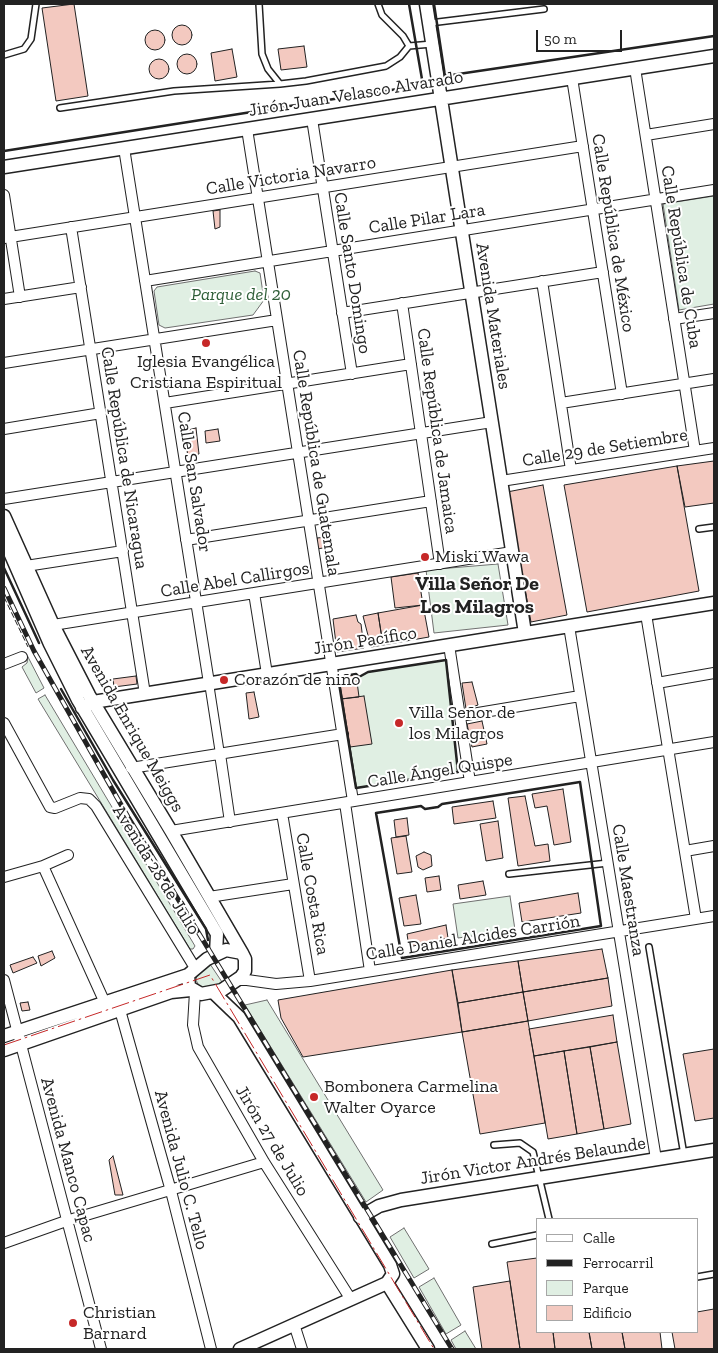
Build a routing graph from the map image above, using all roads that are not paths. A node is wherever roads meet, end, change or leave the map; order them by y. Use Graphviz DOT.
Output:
graph roads {
  1 [pos="36,4"];
  2 [pos="259,4"];
  3 [pos="378,4"];
  4 [pos="426,4"];
  5 [pos="544,9"];
  6 [pos="429,24"];
  7 [pos="432,44"];
  8 [pos="408,46"];
  9 [pos="4,55"];
  10 [pos="714,56"];
  11 [pos="635,68"];
  12 [pos="572,78"];
  13 [pos="280,84"];
  14 [pos="441,98"];
  15 [pos="60,108"];
  16 [pos="312,119"];
  17 [pos="714,124"];
  18 [pos="247,129"];
  19 [pos="646,135"];
  20 [pos="583,146"];
  21 [pos="124,148"];
  22 [pos="4,167"];
  23 [pos="451,167"];
  24 [pos="322,187"];
  25 [pos="714,190"];
  26 [pos="4,195"];
  27 [pos="258,198"];
  28 [pos="656,199"];
  29 [pos="593,210"];
  30 [pos="135,217"];
  31 [pos="71,227"];
  32 [pos="461,230"];
  33 [pos="7,237"];
  34 [pos="332,251"];
  35 [pos="268,261"];
  36 [pos="602,272"];
  37 [pos="145,281"];
  38 [pos="542,281"];
  39 [pos="81,287"];
  40 [pos="471,292"];
  41 [pos="20,297"];
  42 [pos="4,299"];
  43 [pos="402,303"];
  44 [pos="342,313"];
  45 [pos="714,313"];
  46 [pos="674,319"];
  47 [pos="277,320"];
  48 [pos="154,340"];
  49 [pos="91,350"];
  50 [pos="4,363"];
  51 [pos="411,364"];
  52 [pos="352,374"];
  53 [pos="714,379"];
  54 [pos="287,384"];
  55 [pos="684,384"];
  56 [pos="622,394"];
  57 [pos="165,403"];
  58 [pos="561,403"];
  59 [pos="101,413"];
  60 [pos="492,422"];
  61 [pos="4,428"];
  62 [pos="421,433"];
  63 [pos="714,448"];
  64 [pos="695,451"];
  65 [pos="298,452"];
  66 [pos="572,470"];
  67 [pos="175,472"];
  68 [pos="501,481"];
  69 [pos="112,482"];
  70 [pos="4,499"];
  71 [pos="431,501"];
  72 [pos="4,516"];
  73 [pos="309,521"];
  74 [pos="714,527"];
  75 [pos="699,529"];
  76 [pos="4,539"];
  77 [pos="186,540"];
  78 [pos="123,551"];
  79 [pos="512,552"];
  80 [pos="440,564"];
  81 [pos="26,566"];
  82 [pos="319,583"];
  83 [pos="254,593"];
  84 [pos="196,602"];
  85 [pos="714,603"];
  86 [pos="132,613"];
  87 [pos="646,614"];
  88 [pos="53,625"];
  89 [pos="569,626"];
  90 [pos="525,633"];
  91 [pos="449,645"];
  92 [pos="22,657"];
  93 [pos="4,664"];
  94 [pos="332,664"];
  95 [pos="714,673"];
  96 [pos="267,674"];
  97 [pos="657,682"];
  98 [pos="209,683"];
  99 [pos="145,694"];
  100 [pos="580,696"];
  101 [pos="88,705"];
  102 [pos="460,716"];
  103 [pos="4,723"];
  104 [pos="343,734"];
  105 [pos="714,742"];
  106 [pos="668,750"];
  107 [pos="220,754"];
  108 [pos="591,762"];
  109 [pos="131,768"];
  110 [pos="470,782"];
  111 [pos="349,802"];
  112 [pos="282,813"];
  113 [pos="230,822"];
  114 [pos="171,831"];
  115 [pos="714,846"];
  116 [pos="684,851"];
  117 [pos="68,855"];
  118 [pos="608,863"];
  119 [pos="43,866"];
  120 [pos="509,874"];
  121 [pos="4,877"];
  122 [pos="293,884"];
  123 [pos="209,897"];
  124 [pos="714,916"];
  125 [pos="696,919"];
  126 [pos="222,931"];
  127 [pos="619,931"];
  128 [pos="649,947"];
  129 [pos="216,953"];
  130 [pos="242,954"];
  131 [pos="370,971"];
  132 [pos="192,972"];
  133 [pos="4,980"];
  134 [pos="310,981"];
  135 [pos="233,983"];
  136 [pos="193,991"];
  137 [pos="214,993"];
  138 [pos="114,1004"];
  139 [pos="239,1018"];
  140 [pos="17,1031"];
  141 [pos="4,1036"];
  142 [pos="21,1044"];
  143 [pos="4,1050"];
  144 [pos="494,1145"];
  145 [pos="714,1150"];
  146 [pos="684,1155"];
  147 [pos="656,1159"];
  148 [pos="264,1162"];
  149 [pos="539,1178"];
  150 [pos="171,1191"];
  151 [pos="360,1217"];
  152 [pos="549,1218"];
  153 [pos="66,1221"];
  154 [pos="536,1234"];
  155 [pos="4,1243"];
  156 [pos="492,1244"];
  157 [pos="714,1274"];
  158 [pos="698,1276"];
  159 [pos="387,1282"];
  160 [pos="350,1298"];
  161 [pos="294,1324"];
  162 [pos="101,1349"];
  163 [pos="212,1349"];
  164 [pos="240,1349"];
  165 [pos="302,1349"];
  166 [pos="428,1349"];
  1 -- 9 [label="lane"];
  2 -- 13 [label="lane"];
  3 -- 8 [label="lane"];
  4 -- 6 [label="street, Avenida Materiales"];
  5 -- 6 [label="lane"];
  6 -- 7 [label="street, Avenida Materiales"];
  7 -- 8 [label="lane"];
  7 -- 14 [label="street, Avenida Materiales"];
  8 -- 13 [label="lane"];
  10 -- 11 [label="street, Jirón Juan Velasco Alvarado"];
  11 -- 12 [label="street, Jirón Juan Velasco Alvarado"];
  11 -- 19 [label="street, Calle República de Cuba"];
  12 -- 14 [label="street, Jirón Juan Velasco Alvarado"];
  12 -- 20 [label="street, Calle República de México"];
  13 -- 15 [label="lane"];
  14 -- 16 [label="street, Jirón Juan Velasco Alvarado"];
  14 -- 23 [label="street, Avenida Materiales"];
  16 -- 18 [label="street, Jirón Juan Velasco Alvarado"];
  16 -- 24 [label="street, Calle Santo Domingo"];
  17 -- 19 [label="street"];
  18 -- 21 [label="street, Jirón Juan Velasco Alvarado"];
  18 -- 27 [label="street, Calle República de Guatemala"];
  19 -- 28 [label="street, Calle República de Cuba"];
  20 -- 23 [label="street, Calle Victoria Navarro"];
  20 -- 29 [label="street, Calle República de México"];
  21 -- 22 [label="street, Jirón Juan Velasco Alvarado"];
  21 -- 30 [label="street, Calle San Salvador"];
  23 -- 24 [label="street, Calle Victoria Navarro"];
  23 -- 32 [label="street, Avenida Materiales"];
  24 -- 27 [label="street, Calle Victoria Navarro"];
  24 -- 34 [label="street, Calle Santo Domingo"];
  25 -- 28 [label="street, Calle Pilar Lara"];
  26 -- 33 [label="street"];
  27 -- 30 [label="street, Calle Victoria Navarro"];
  27 -- 35 [label="street, Calle República de Guatemala"];
  28 -- 29 [label="street, Calle Pilar Lara"];
  28 -- 46 [label="street, Calle República de Cuba"];
  29 -- 32 [label="street, Calle Pilar Lara"];
  29 -- 36 [label="street, Calle República de México"];
  30 -- 31 [label="street, Calle Victoria Navarro"];
  30 -- 37 [label="street, Calle San Salvador"];
  31 -- 33 [label="street, Calle Victoria Navarro"];
  31 -- 39 [label="street, Calle República de Nicaragua"];
  32 -- 34 [label="street, Calle Pilar Lara"];
  32 -- 40 [label="street, Avenida Materiales"];
  33 -- 41 [label="street"];
  34 -- 35 [label="street, Calle Pilar Lara"];
  34 -- 44 [label="street, Calle Santo Domingo"];
  35 -- 37 [label="street, Calle Pilar Lara"];
  35 -- 47 [label="street, Calle República de Guatemala"];
  36 -- 38 [label="street"];
  36 -- 56 [label="street, Calle República de México"];
  37 -- 48 [label="street, Calle San Salvador"];
  38 -- 40 [label="street"];
  38 -- 58 [label="street"];
  39 -- 41 [label="street"];
  39 -- 49 [label="street, Calle República de Nicaragua"];
  40 -- 43 [label="street"];
  40 -- 60 [label="street, Avenida Materiales"];
  41 -- 42 [label="street"];
  43 -- 44 [label="street"];
  43 -- 51 [label="street, Calle República de Jamaica"];
  44 -- 52 [label="street, Calle Santo Domingo"];
  45 -- 46 [label="street"];
  46 -- 55 [label="street, Calle República de Cuba"];
  47 -- 48 [label="street"];
  47 -- 54 [label="street, Calle República de Guatemala"];
  48 -- 49 [label="street"];
  48 -- 57 [label="street, Calle San Salvador"];
  49 -- 50 [label="street"];
  49 -- 59 [label="street, Calle República de Nicaragua"];
  51 -- 52 [label="street"];
  51 -- 62 [label="street, Calle República de Jamaica"];
  52 -- 54 [label="street"];
  53 -- 55 [label="street"];
  54 -- 57 [label="street"];
  54 -- 65 [label="street, Calle República de Guatemala"];
  55 -- 56 [label="street"];
  55 -- 64 [label="street, Calle República de Cuba"];
  56 -- 58 [label="street"];
  57 -- 67 [label="street, Calle San Salvador"];
  58 -- 66 [label="street"];
  59 -- 61 [label="street"];
  59 -- 69 [label="street, Calle República de Nicaragua"];
  60 -- 62 [label="street"];
  60 -- 68 [label="street, Avenida Materiales"];
  62 -- 65 [label="street"];
  62 -- 71 [label="street, Calle República de Jamaica"];
  63 -- 64 [label="street, Calle 29 de Setiembre"];
  64 -- 66 [label="street, Calle 29 de Setiembre"];
  65 -- 67 [label="street"];
  65 -- 73 [label="street, Calle República de Guatemala"];
  66 -- 68 [label="street, Calle 29 de Setiembre"];
  67 -- 69 [label="street"];
  67 -- 77 [label="street, Calle San Salvador"];
  68 -- 79 [label="street, Avenida Materiales"];
  69 -- 70 [label="street"];
  69 -- 78 [label="street, Calle República de Nicaragua"];
  71 -- 73 [label="street"];
  71 -- 80 [label="street, Calle República de Jamaica"];
  72 -- 81 [label="street, Avenida Enrique Meiggs"];
  73 -- 77 [label="street"];
  73 -- 82 [label="street, Calle República de Guatemala"];
  74 -- 75 [label="lane"];
  76 -- 101 [label="street, Avenida Enrique Meiggs"];
  77 -- 84 [label="street, Calle San Salvador"];
  78 -- 81 [label="street"];
  78 -- 86 [label="street, Calle República de Nicaragua"];
  79 -- 80 [label="street, Calle Abel Callirgos"];
  79 -- 90 [label="street, Avenida Materiales"];
  80 -- 82 [label="street, Calle Abel Callirgos"];
  81 -- 88 [label="street, Avenida Enrique Meiggs"];
  82 -- 83 [label="street, Calle Abel Callirgos"];
  82 -- 94 [label="street, Calle República de Guatemala"];
  83 -- 84 [label="street, Calle Abel Callirgos"];
  83 -- 96 [label="street"];
  84 -- 86 [label="street, Calle Abel Callirgos"];
  84 -- 98 [label="street, Calle San Salvador"];
  85 -- 87 [label="street, Jirón Pacífico"];
  86 -- 88 [label="street, Calle Abel Callirgos"];
  86 -- 99 [label="street, Calle República de Nicaragua"];
  87 -- 89 [label="street, Jirón Pacífico"];
  87 -- 97 [label="street"];
  88 -- 101 [label="street, Avenida Enrique Meiggs"];
  89 -- 90 [label="street, Jirón Pacífico"];
  89 -- 100 [label="street, Calle Maestranza"];
  90 -- 91 [label="street, Jirón Pacífico"];
  91 -- 94 [label="street, Jirón Pacífico"];
  91 -- 102 [label="street"];
  92 -- 93 [label="street"];
  94 -- 96 [label="street, Jirón Pacífico"];
  94 -- 104 [label="street, Calle República de Guatemala"];
  95 -- 97 [label="street"];
  96 -- 98 [label="street, Jirón Pacífico"];
  97 -- 106 [label="street"];
  98 -- 99 [label="street, Jirón Pacífico"];
  98 -- 107 [label="street, Calle San Salvador"];
  99 -- 101 [label="street, Jirón Pacífico"];
  100 -- 102 [label="street"];
  100 -- 108 [label="street, Calle Maestranza"];
  101 -- 109 [label="street, Avenida Enrique Meiggs"];
  101 -- 126 [label="street, Avenida Enrique Meiggs"];
  102 -- 110 [label="street"];
  103 -- 132 [label="street, Avenida 28 de Julio"];
  104 -- 107 [label="street"];
  104 -- 111 [label="street, Calle República de Guatemala"];
  105 -- 106 [label="street, Calle Ángel Quispe"];
  106 -- 108 [label="street, Calle Ángel Quispe"];
  106 -- 116 [label="street"];
  107 -- 109 [label="street"];
  107 -- 113 [label="street, Calle San Salvador"];
  108 -- 110 [label="street, Calle Ángel Quispe"];
  108 -- 118 [label="street, Calle Maestranza"];
  109 -- 114 [label="street, Avenida Enrique Meiggs"];
  110 -- 111 [label="street, Calle Ángel Quispe"];
  111 -- 112 [label="street, Calle Ángel Quispe"];
  111 -- 131 [label="street, Calle República de Guatemala"];
  112 -- 113 [label="street, Calle Ángel Quispe"];
  112 -- 122 [label="street, Calle Costa Rica"];
  113 -- 114 [label="street, Calle Ángel Quispe"];
  114 -- 123 [label="street, Avenida Enrique Meiggs"];
  115 -- 116 [label="street"];
  116 -- 125 [label="street"];
  117 -- 119 [label="street"];
  118 -- 120 [label="lane"];
  118 -- 127 [label="street, Calle Maestranza"];
  119 -- 121 [label="street"];
  119 -- 138 [label="street, Avenida Julio C. Tello"];
  122 -- 123 [label="street"];
  122 -- 134 [label="street, Calle Costa Rica"];
  123 -- 126 [label="street, Avenida Enrique Meiggs"];
  124 -- 125 [label="street, Calle Daniel Alcides Carrión"];
  125 -- 127 [label="street, Calle Daniel Alcides Carrión"];
  126 -- 129 [label="street"];
  126 -- 130 [label="street, Avenida Enrique Meiggs"];
  127 -- 131 [label="street, Calle Daniel Alcides Carrión"];
  127 -- 147 [label="street, Calle Maestranza"];
  128 -- 146 [label="lane"];
  129 -- 130 [label="street"];
  129 -- 132 [label="street"];
  130 -- 135 [label="street"];
  131 -- 134 [label="street, Calle Daniel Alcides Carrión"];
  132 -- 136 [label="street"];
  132 -- 138 [label="street"];
  133 -- 140 [label="street, Avenida Manco Capac"];
  134 -- 135 [label="street, Calle Daniel Alcides Carrión"];
  135 -- 137 [label="street"];
  135 -- 139 [label="street"];
  136 -- 137 [label="street"];
  136 -- 138 [label="street"];
  136 -- 148 [label="street, Jirón 27 de Julio"];
  137 -- 139 [label="street"];
  138 -- 140 [label="street"];
  138 -- 142 [label="street"];
  138 -- 150 [label="street, Avenida Julio C. Tello"];
  139 -- 151 [label="street"];
  140 -- 141 [label="street"];
  140 -- 142 [label="street, Avenida Manco Capac"];
  142 -- 143 [label="street"];
  142 -- 153 [label="street, Avenida Manco Capac"];
  144 -- 149 [label="lane"];
  145 -- 146 [label="street, Jirón Victor Andrés Belaunde"];
  146 -- 147 [label="street, Jirón Victor Andrés Belaunde"];
  147 -- 149 [label="street, Jirón Victor Andrés Belaunde"];
  148 -- 150 [label="street"];
  148 -- 160 [label="street, Jirón 27 de Julio"];
  149 -- 151 [label="street, Jirón Victor Andrés Belaunde"];
  149 -- 152 [label="lane"];
  150 -- 153 [label="street"];
  150 -- 163 [label="street, Avenida Julio C. Tello"];
  151 -- 159 [label="street"];
  153 -- 155 [label="street"];
  153 -- 162 [label="street, Avenida Manco Capac"];
  154 -- 156 [label="lane"];
  157 -- 158 [label="lane"];
  159 -- 160 [label="street"];
  159 -- 166 [label="street"];
  160 -- 161 [label="street"];
  161 -- 164 [label="street"];
  161 -- 165 [label="street"];
}
